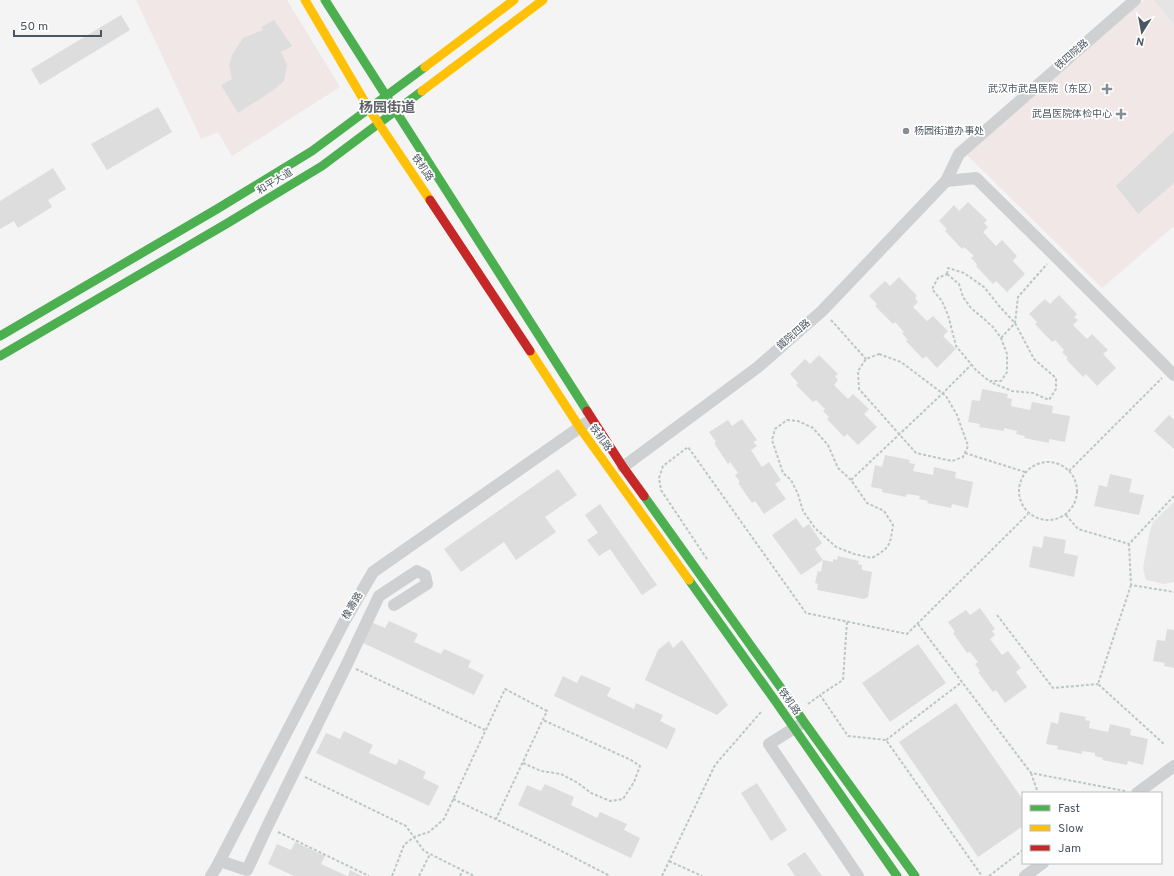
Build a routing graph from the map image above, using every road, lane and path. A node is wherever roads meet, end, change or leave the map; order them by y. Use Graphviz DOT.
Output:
graph roads {
  1 [pos="304,0"];
  2 [pos="325,0"];
  3 [pos="514,0"];
  4 [pos="543,0"];
  5 [pos="1135,0"];
  6 [pos="386,96"];
  7 [pos="369,109"];
  8 [pos="395,111"];
  9 [pos="378,123"];
  10 [pos="946,181"];
  11 [pos="1055,256"];
  12 [pos="947,274"];
  13 [pos="822,310"];
  14 [pos="1015,323"];
  15 [pos="0,336"];
  16 [pos="1000,338"];
  17 [pos="0,356"];
  18 [pos="866,359"];
  19 [pos="972,365"];
  20 [pos="1172,373"];
  21 [pos="988,381"];
  22 [pos="943,393"];
  23 [pos="592,419"];
  24 [pos="580,428"];
  25 [pos="899,434"];
  26 [pos="688,447"];
  27 [pos="964,453"];
  28 [pos="623,467"];
  29 [pos="1069,471"];
  30 [pos="1025,472"];
  31 [pos="851,480"];
  32 [pos="1174,496"];
  33 [pos="1028,514"];
  34 [pos="1066,515"];
  35 [pos="1129,544"];
  36 [pos="1131,585"];
  37 [pos="1174,592"];
  38 [pos="394,605"];
  39 [pos="997,615"];
  40 [pos="847,622"];
  41 [pos="918,624"];
  42 [pos="347,664"];
  43 [pos="962,682"];
  44 [pos="1098,684"];
  45 [pos="820,695"];
  46 [pos="805,706"];
  47 [pos="761,712"];
  48 [pos="543,720"];
  49 [pos="799,725"];
  50 [pos="485,730"];
  51 [pos="886,740"];
  52 [pos="1165,745"];
  53 [pos="523,763"];
  54 [pos="1174,766"];
  55 [pos="294,772"];
  56 [pos="1031,773"];
  57 [pos="1038,792"];
  58 [pos="1133,792"];
  59 [pos="453,799"];
  60 [pos="496,819"];
  61 [pos="267,827"];
  62 [pos="414,837"];
  63 [pos="1022,851"];
  64 [pos="430,854"];
  65 [pos="220,861"];
  66 [pos="669,861"];
  67 [pos="1042,864"];
  68 [pos="462,870"];
  69 [pos="211,876"];
  70 [pos="369,876"];
  71 [pos="392,876"];
  72 [pos="419,876"];
  73 [pos="460,876"];
  74 [pos="474,876"];
  75 [pos="610,876"];
  76 [pos="662,876"];
  77 [pos="702,876"];
  78 [pos="858,876"];
  79 [pos="897,876"];
  80 [pos="915,876"];
  81 [pos="982,876"];
  82 [pos="989,876"];
  83 [pos="1025,876"];
  1 -- 7 [label="main road, 铁机路"];
  2 -- 6 [label="main road, 铁机路"];
  3 -- 6 [label="main road, 和平大道"];
  4 -- 8 [label="main road, 和平大道"];
  5 -- 10 [label="street, 铁四院路"];
  6 -- 7 [label="main road, 和平大道"];
  6 -- 8 [label="main road, 铁机路"];
  7 -- 9 [label="main road, 铁机路"];
  7 -- 15 [label="main road, 和平大道"];
  8 -- 9 [label="main road, 和平大道"];
  8 -- 23 [label="main road, 铁机路"];
  9 -- 17 [label="main road, 和平大道"];
  9 -- 24 [label="main road, 铁机路"];
  10 -- 11 [label="street"];
  10 -- 13 [label="street, 鐵院四路"];
  11 -- 14 [label="path"];
  11 -- 20 [label="street"];
  12 -- 14 [label="path"];
  12 -- 16 [label="path"];
  12 -- 19 [label="path"];
  13 -- 18 [label="path"];
  13 -- 28 [label="street, 鐵院四路"];
  14 -- 16 [label="path"];
  14 -- 21 [label="path"];
  16 -- 21 [label="path"];
  18 -- 22 [label="path"];
  18 -- 25 [label="path"];
  19 -- 21 [label="path"];
  19 -- 22 [label="path"];
  20 -- 29 [label="path"];
  22 -- 25 [label="path"];
  22 -- 27 [label="path"];
  23 -- 24 [label="street, 橡壽路"];
  23 -- 28 [label="main road, 铁机路"];
  24 -- 49 [label="main road, 铁机路"];
  24 -- 65 [label="street, 橡壽路"];
  25 -- 27 [label="path"];
  25 -- 31 [label="path"];
  26 -- 40 [label="path"];
  27 -- 30 [label="path"];
  28 -- 49 [label="main road, 铁机路"];
  29 -- 30 [label="path"];
  29 -- 34 [label="path"];
  30 -- 33 [label="path"];
  31 -- 31 [label="path"];
  32 -- 35 [label="path"];
  33 -- 34 [label="path"];
  33 -- 41 [label="path"];
  34 -- 35 [label="path"];
  35 -- 36 [label="path"];
  36 -- 37 [label="path"];
  36 -- 44 [label="path"];
  38 -- 42 [label="street"];
  39 -- 44 [label="path"];
  40 -- 41 [label="path"];
  40 -- 45 [label="path"];
  41 -- 43 [label="path"];
  42 -- 50 [label="path"];
  42 -- 55 [label="street"];
  43 -- 51 [label="path"];
  43 -- 56 [label="path"];
  44 -- 52 [label="path"];
  45 -- 46 [label="path"];
  45 -- 51 [label="path"];
  47 -- 66 [label="path"];
  48 -- 50 [label="path"];
  48 -- 53 [label="path"];
  48 -- 53 [label="path"];
  49 -- 78 [label="street"];
  49 -- 79 [label="main road, 铁机路"];
  49 -- 80 [label="main road, 铁机路"];
  50 -- 59 [label="path"];
  51 -- 81 [label="path"];
  53 -- 60 [label="path"];
  54 -- 58 [label="street"];
  55 -- 61 [label="street"];
  55 -- 62 [label="path"];
  56 -- 57 [label="path"];
  56 -- 58 [label="path"];
  59 -- 60 [label="path"];
  59 -- 62 [label="path"];
  60 -- 75 [label="path"];
  61 -- 65 [label="street"];
  61 -- 70 [label="path"];
  62 -- 64 [label="path"];
  62 -- 71 [label="path"];
  63 -- 82 [label="path"];
  64 -- 68 [label="path"];
  64 -- 72 [label="path"];
  65 -- 69 [label="street, 橡壽路"];
  66 -- 76 [label="path"];
  66 -- 77 [label="path"];
  67 -- 83 [label="street"];
  68 -- 73 [label="path"];
  68 -- 74 [label="path"];
}
